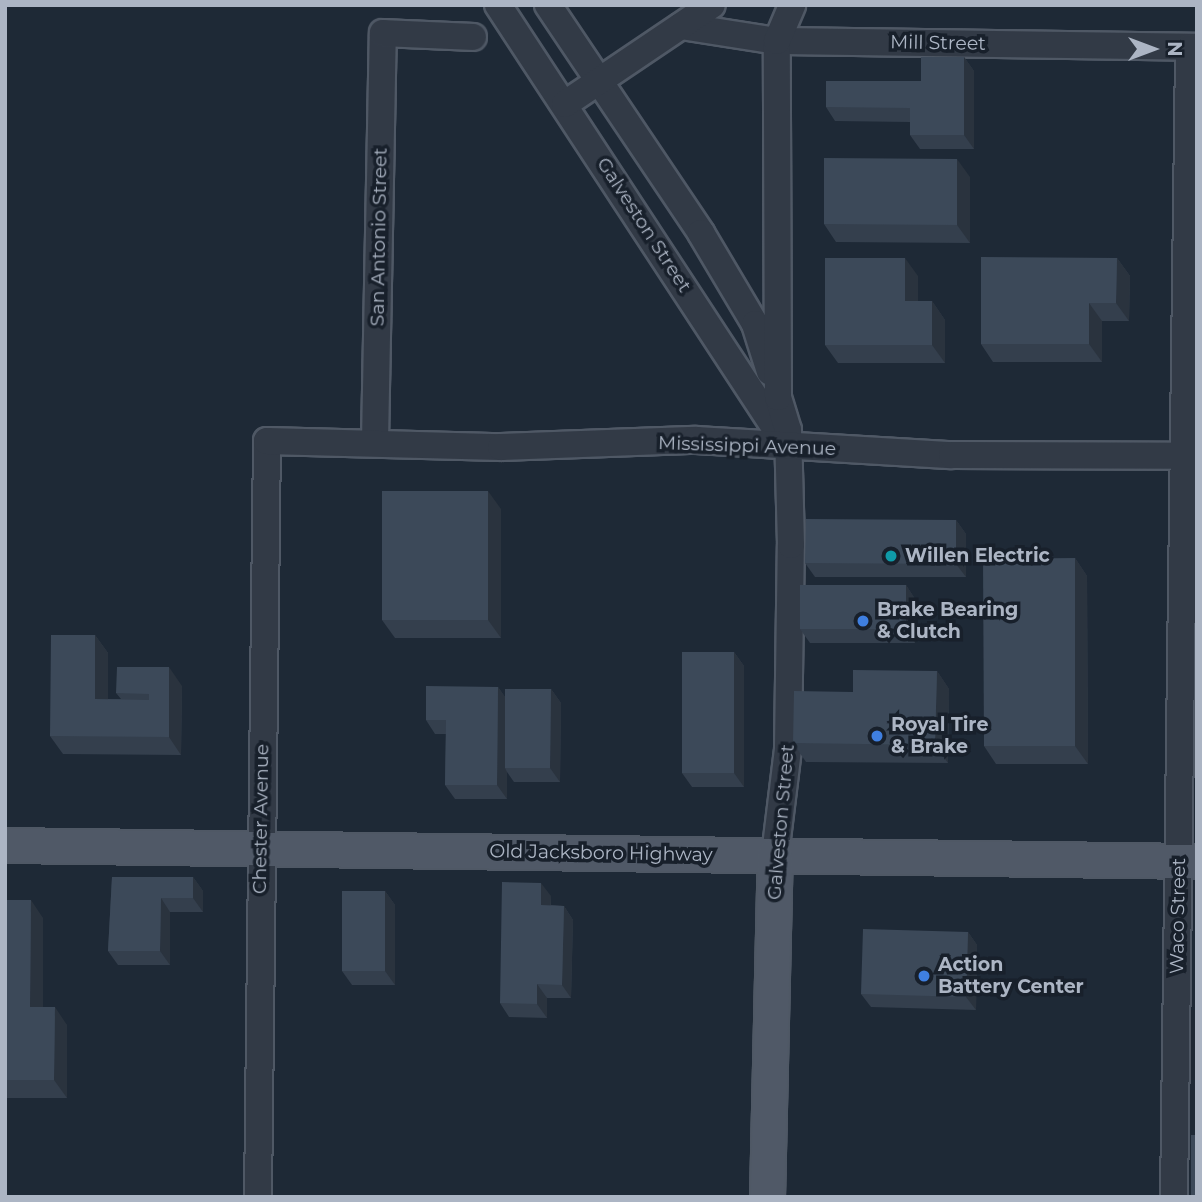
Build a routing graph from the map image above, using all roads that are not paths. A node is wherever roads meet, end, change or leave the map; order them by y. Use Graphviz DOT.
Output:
graph roads {
  1 [pos="498,5"];
  2 [pos="548,5"];
  3 [pos="712,5"];
  4 [pos="792,5"];
  5 [pos="681,26"];
  6 [pos="473,37"];
  7 [pos="777,41"];
  8 [pos="1193,47"];
  9 [pos="599,79"];
  10 [pos="565,104"];
  11 [pos="778,397"];
  12 [pos="267,441"];
  13 [pos="375,441"];
  14 [pos="788,446"];
  15 [pos="1186,456"];
  16 [pos="5,845"];
  17 [pos="261,849"];
  18 [pos="775,855"];
  19 [pos="1188,861"];
  20 [pos="258,1197"];
  21 [pos="768,1197"];
  22 [pos="1174,1197"];
  1 -- 10 [label="street, Galveston Street"];
  2 -- 9 [label="street, Galveston Street"];
  3 -- 5 [label="street"];
  4 -- 7 [label="street, Galveston Street"];
  5 -- 7 [label="street, Mill Street"];
  5 -- 9 [label="street"];
  6 -- 13 [label="street, San Antonio Street"];
  7 -- 8 [label="street, Mill Street"];
  7 -- 11 [label="street, Galveston Street"];
  8 -- 15 [label="street, Waco Street"];
  9 -- 10 [label="street"];
  9 -- 11 [label="street, Galveston Street"];
  10 -- 14 [label="street, Galveston Street"];
  11 -- 14 [label="street, Galveston Street"];
  12 -- 13 [label="street, Mississippi Avenue"];
  12 -- 17 [label="street, Chester Avenue"];
  13 -- 14 [label="street, Mississippi Avenue"];
  14 -- 15 [label="street, Mississippi Avenue"];
  14 -- 18 [label="street, Galveston Street"];
  15 -- 19 [label="street, Waco Street"];
  16 -- 17 [label="main road, Old Jacksboro Highway"];
  17 -- 18 [label="main road, Old Jacksboro Highway"];
  17 -- 20 [label="street, Chester Avenue"];
  18 -- 19 [label="main road, Old Jacksboro Highway"];
  18 -- 21 [label="main road, Galveston Street"];
  19 -- 22 [label="street, Waco Street"];
}
